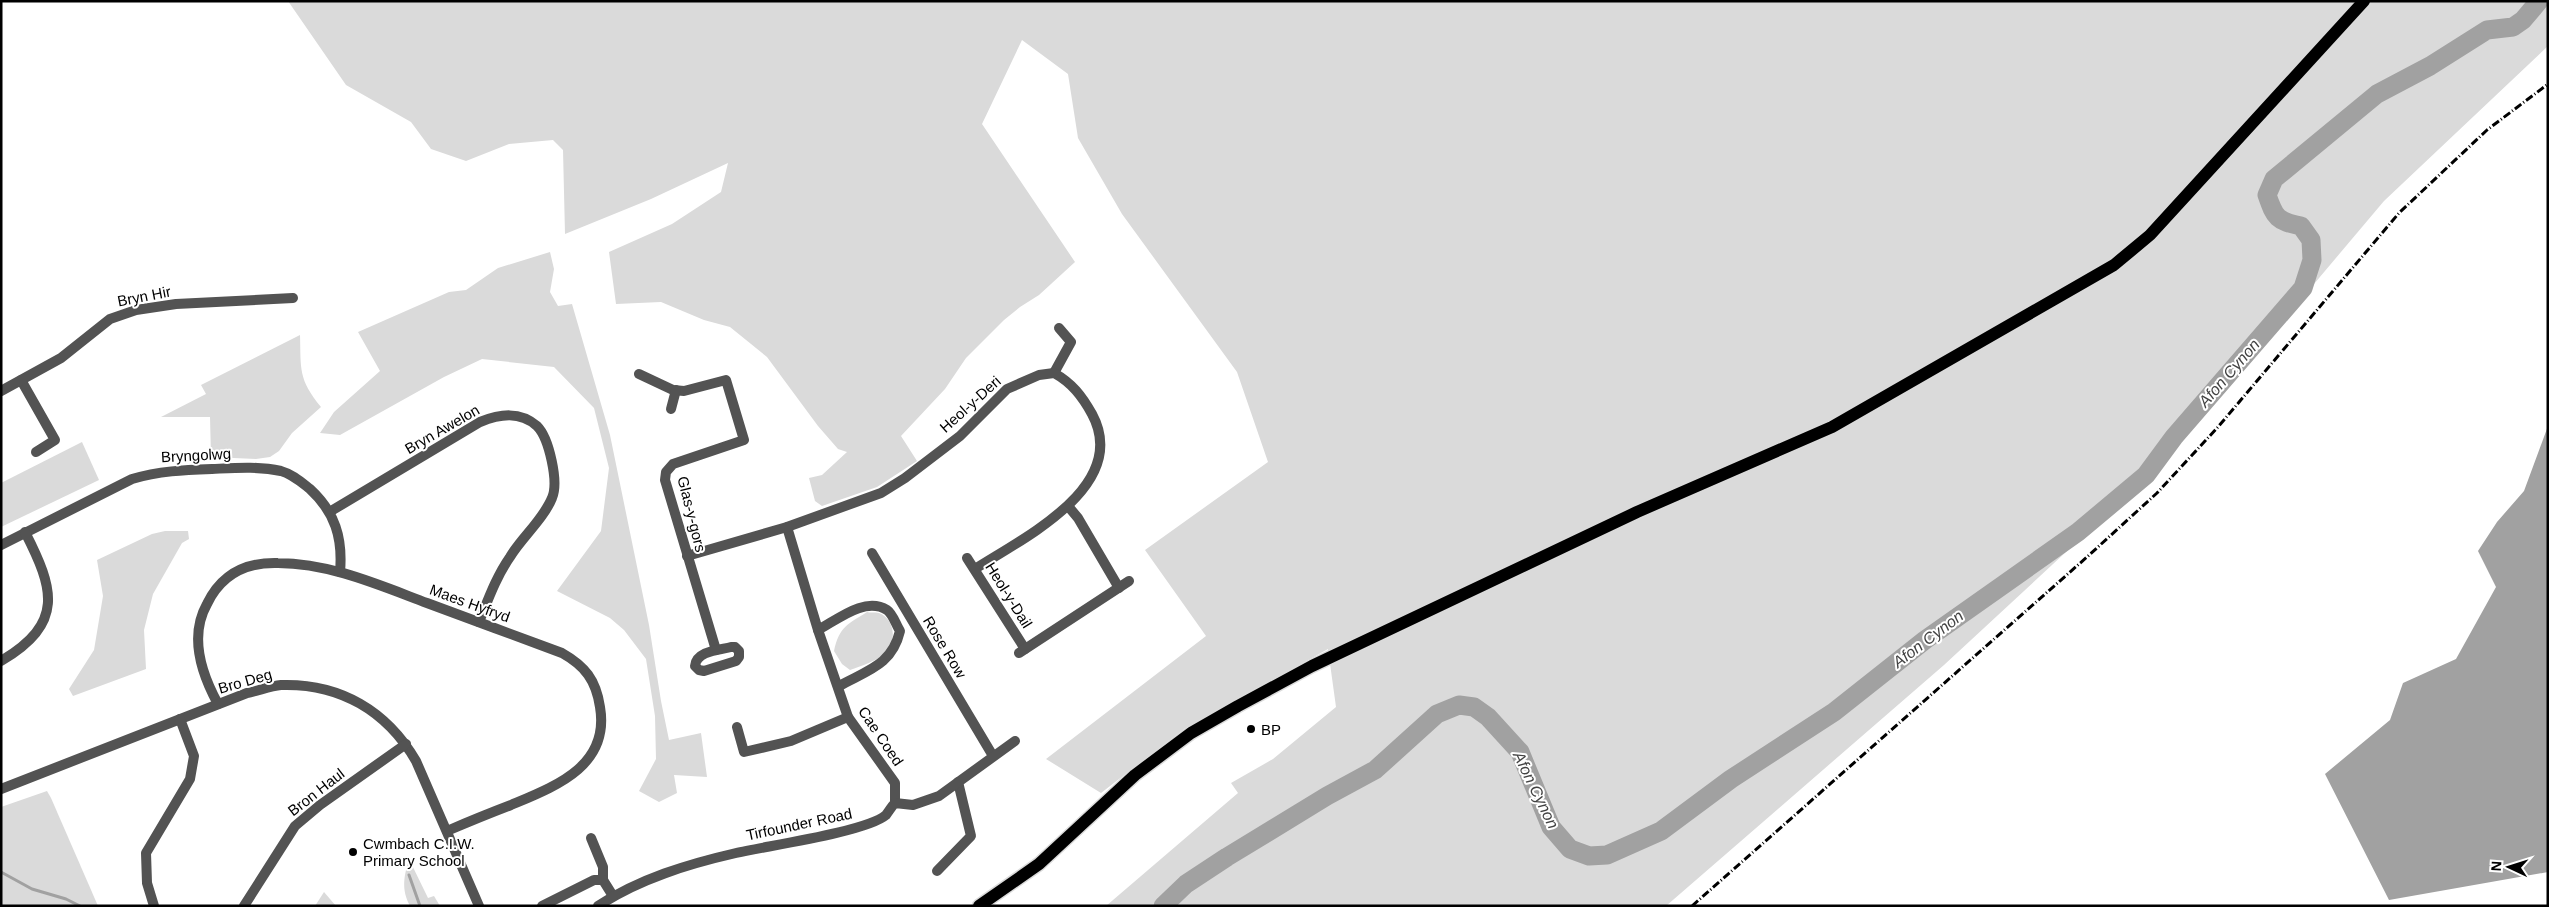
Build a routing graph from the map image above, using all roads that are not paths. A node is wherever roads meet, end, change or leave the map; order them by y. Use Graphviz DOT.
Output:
graph roads {
  1 [pos="2364,1"];
  2 [pos="293,298"];
  3 [pos="1059,328"];
  4 [pos="1054,373"];
  5 [pos="639,374"];
  6 [pos="21,380"];
  7 [pos="676,390"];
  8 [pos="1,391"];
  9 [pos="671,409"];
  10 [pos="36,452"];
  11 [pos="1068,506"];
  12 [pos="330,511"];
  13 [pos="787,527"];
  14 [pos="25,532"];
  15 [pos="1,545"];
  16 [pos="872,553"];
  17 [pos="687,556"];
  18 [pos="967,558"];
  19 [pos="975,569"];
  20 [pos="340,572"];
  21 [pos="1129,581"];
  22 [pos="1119,588"];
  23 [pos="479,622"];
  24 [pos="818,630"];
  25 [pos="716,650"];
  26 [pos="1,661"];
  27 [pos="839,686"];
  28 [pos="218,704"];
  29 [pos="848,718"];
  30 [pos="180,719"];
  31 [pos="737,727"];
  32 [pos="1014,741"];
  33 [pos="406,744"];
  34 [pos="993,756"];
  35 [pos="958,782"];
  36 [pos="1,788"];
  37 [pos="895,803"];
  38 [pos="447,831"];
  39 [pos="591,838"];
  40 [pos="938,871"];
  41 [pos="603,880"];
  42 [pos="613,896"];
  43 [pos="154,906"];
  44 [pos="244,906"];
  45 [pos="479,906"];
  46 [pos="542,906"];
  47 [pos="598,906"];
  48 [pos="979,906"];
  1 -- 48 [label="main road"];
  2 -- 6 [label="street, Bryn Hir"];
  3 -- 4 [label="street"];
  4 -- 11 [label="street"];
  4 -- 13 [label="street, Heol-y-Deri"];
  5 -- 7 [label="street"];
  6 -- 8 [label="street, Bryn Hir"];
  6 -- 10 [label="street"];
  7 -- 9 [label="street"];
  7 -- 17 [label="street, Glas-y-gors"];
  11 -- 19 [label="street"];
  11 -- 22 [label="street"];
  12 -- 14 [label="street, Bryngolwg"];
  12 -- 20 [label="street, Bryngolwg"];
  12 -- 23 [label="street, Bryn Awelon"];
  13 -- 17 [label="street, Heol-y-Deri"];
  13 -- 24 [label="street, Cae Coed"];
  14 -- 15 [label="street, Bryngolwg"];
  14 -- 26 [label="street"];
  16 -- 34 [label="street, Rose Row"];
  17 -- 25 [label="street, Glas-y-gors"];
  18 -- 19 [label="street, Heol-y-Dail"];
  19 -- 22 [label="street, Heol-y-Dail"];
  20 -- 23 [label="street, Maes Hyfryd"];
  20 -- 28 [label="street, Maes Hyfryd"];
  21 -- 22 [label="street"];
  23 -- 38 [label="street, Maes Hyfryd"];
  24 -- 27 [label="street, Cae Coed"];
  24 -- 27 [label="street"];
  27 -- 29 [label="street, Cae Coed"];
  28 -- 30 [label="street, Bro Deg"];
  28 -- 33 [label="street, Bro Deg"];
  29 -- 31 [label="street"];
  29 -- 37 [label="street, Cae Coed"];
  30 -- 36 [label="street, Bro Deg"];
  30 -- 43 [label="street"];
  32 -- 34 [label="street"];
  33 -- 38 [label="street, Bro Deg"];
  33 -- 44 [label="street, Bron Haul"];
  34 -- 35 [label="street"];
  35 -- 37 [label="street"];
  35 -- 40 [label="street"];
  37 -- 42 [label="street, Tirfounder Road"];
  38 -- 45 [label="street, Bro Deg"];
  39 -- 41 [label="street"];
  41 -- 42 [label="street"];
  41 -- 46 [label="street"];
  42 -- 47 [label="street, Tirfounder Road"];
}
